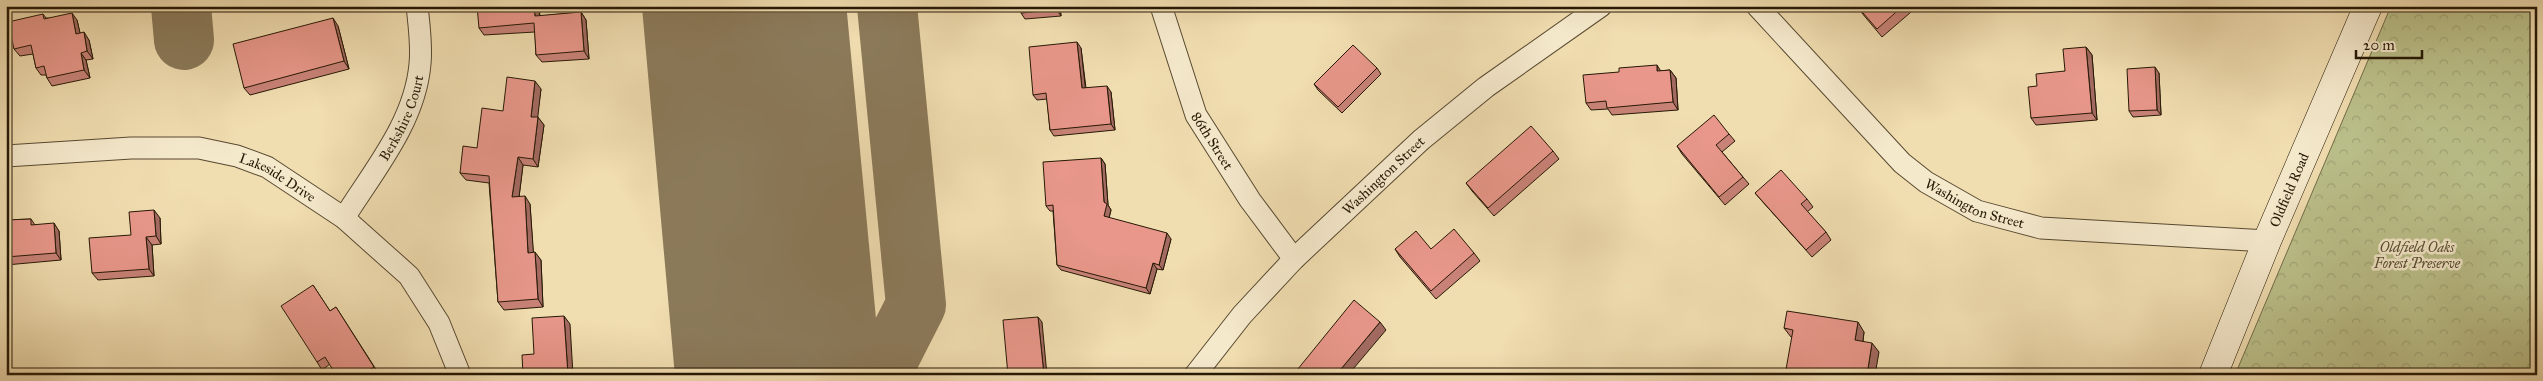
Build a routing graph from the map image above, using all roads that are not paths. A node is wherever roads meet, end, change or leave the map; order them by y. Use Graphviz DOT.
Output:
graph roads {
  1 [pos="417,6"];
  2 [pos="1161,6"];
  3 [pos="1600,6"];
  4 [pos="1757,6"];
  5 [pos="2368,6"];
  6 [pos="6,156"];
  7 [pos="344,218"];
  8 [pos="2266,241"];
  9 [pos="1294,259"];
  10 [pos="460,375"];
  11 [pos="1195,375"];
  12 [pos="2213,375"];
  1 -- 7 [label="street, Berkshire Court"];
  2 -- 9 [label="street, 86th Street"];
  3 -- 9 [label="street, Washington Street"];
  4 -- 8 [label="street, Washington Street"];
  5 -- 8 [label="street, Oldfield Road"];
  6 -- 7 [label="street, Lakeside Drive"];
  7 -- 10 [label="street, Lakeside Drive"];
  8 -- 12 [label="street, Oldfield Road"];
  9 -- 11 [label="street, Washington Street"];
}
